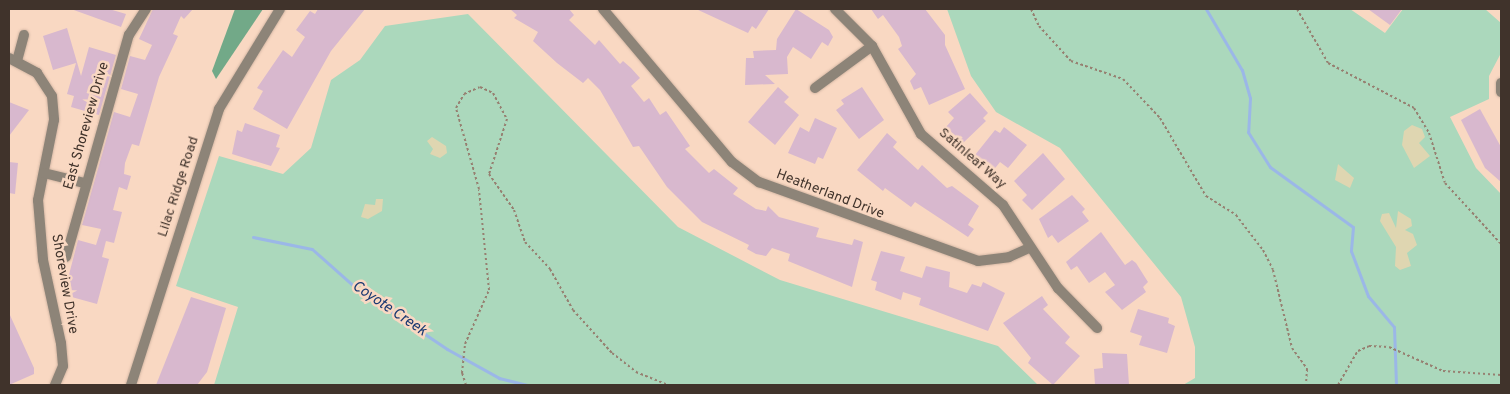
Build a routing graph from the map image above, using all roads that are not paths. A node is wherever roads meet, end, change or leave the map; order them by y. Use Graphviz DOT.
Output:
graph roads {
  1 [pos="146,9"];
  2 [pos="280,9"];
  3 [pos="603,9"];
  4 [pos="835,9"];
  5 [pos="24,35"];
  6 [pos="872,46"];
  7 [pos="13,59"];
  8 [pos="1501,83"];
  9 [pos="816,88"];
  10 [pos="1501,92"];
  11 [pos="44,173"];
  12 [pos="84,183"];
  13 [pos="1028,248"];
  14 [pos="66,257"];
  15 [pos="1097,328"];
  16 [pos="55,385"];
  17 [pos="131,385"];
  1 -- 12 [label="street, East Shoreview Drive"];
  2 -- 17 [label="street, Lilac Ridge Road"];
  3 -- 13 [label="street, Heatherland Drive"];
  4 -- 6 [label="street, Satinleaf Way"];
  5 -- 7 [label="street"];
  6 -- 9 [label="street"];
  6 -- 13 [label="street, Satinleaf Way"];
  7 -- 11 [label="street, Shoreview Drive"];
  8 -- 10 [label="street"];
  11 -- 12 [label="street"];
  11 -- 16 [label="street, Shoreview Drive"];
  12 -- 14 [label="street, East Shoreview Drive"];
  13 -- 15 [label="street, Satinleaf Way"];
}
